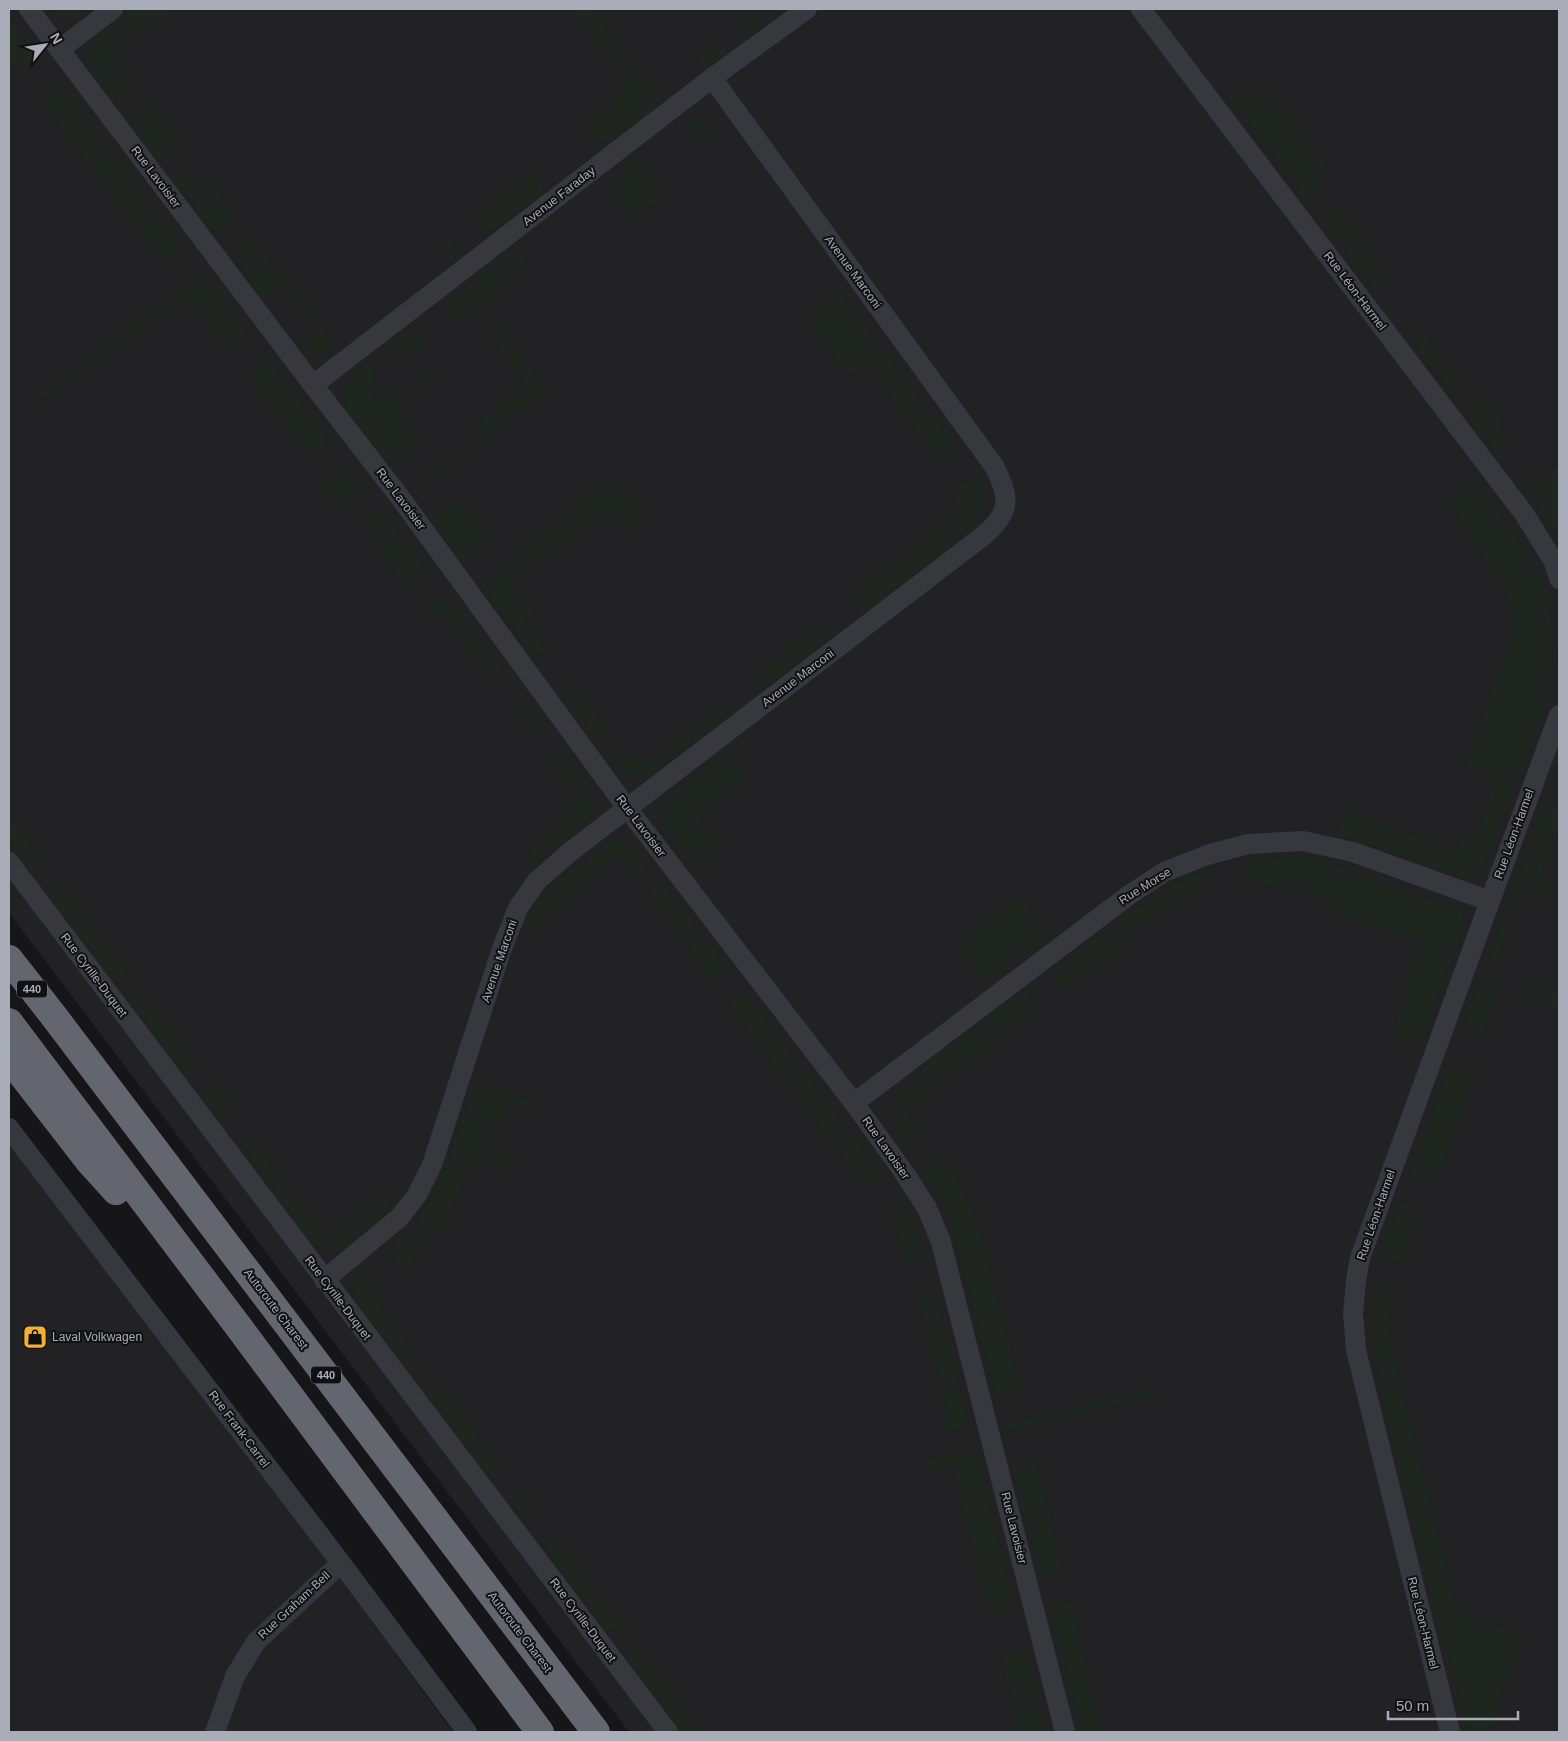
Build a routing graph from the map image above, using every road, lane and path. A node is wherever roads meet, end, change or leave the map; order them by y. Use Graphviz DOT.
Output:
graph roads {
  1 [pos="29,9"];
  2 [pos="113,9"];
  3 [pos="807,9"];
  4 [pos="1141,9"];
  5 [pos="60,49"];
  6 [pos="712,78"];
  7 [pos="313,385"];
  8 [pos="1559,579"];
  9 [pos="1559,715"];
  10 [pos="627,808"];
  11 [pos="9,862"];
  12 [pos="1490,901"];
  13 [pos="9,948"];
  14 [pos="9,959"];
  15 [pos="56,1019"];
  16 [pos="9,1022"];
  17 [pos="9,1058"];
  18 [pos="854,1103"];
  19 [pos="9,1128"];
  20 [pos="324,1280"];
  21 [pos="241,1330"];
  22 [pos="341,1563"];
  23 [pos="215,1732"];
  24 [pos="467,1732"];
  25 [pos="540,1732"];
  26 [pos="596,1732"];
  27 [pos="668,1732"];
  28 [pos="1065,1732"];
  29 [pos="1450,1732"];
  1 -- 5 [label="street, Rue Lavoisier"];
  2 -- 5 [label="street"];
  3 -- 6 [label="street, Avenue Faraday"];
  4 -- 8 [label="street, Rue Léon-Harmel"];
  5 -- 7 [label="street, Rue Lavoisier"];
  6 -- 7 [label="street, Avenue Faraday"];
  6 -- 10 [label="street, Avenue Marconi"];
  7 -- 10 [label="street, Rue Lavoisier"];
  9 -- 12 [label="street, Rue Léon-Harmel"];
  10 -- 18 [label="street, Rue Lavoisier"];
  10 -- 20 [label="street, Avenue Marconi"];
  11 -- 20 [label="street, Rue Cyrille-Duquet"];
  12 -- 18 [label="street, Rue Morse"];
  12 -- 29 [label="street, Rue Léon-Harmel"];
  13 -- 15 [label="highway"];
  14 -- 15 [label="highway, Autoroute Charest / 440"];
  15 -- 26 [label="highway, Autoroute Charest / 440"];
  16 -- 21 [label="highway"];
  17 -- 21 [label="highway"];
  18 -- 28 [label="street, Rue Lavoisier"];
  19 -- 22 [label="street, Rue Frank-Carrel"];
  20 -- 27 [label="street, Rue Cyrille-Duquet"];
  21 -- 25 [label="highway"];
  22 -- 23 [label="street, Rue Graham-Bell"];
  22 -- 24 [label="street, Rue Frank-Carrel"];
}
